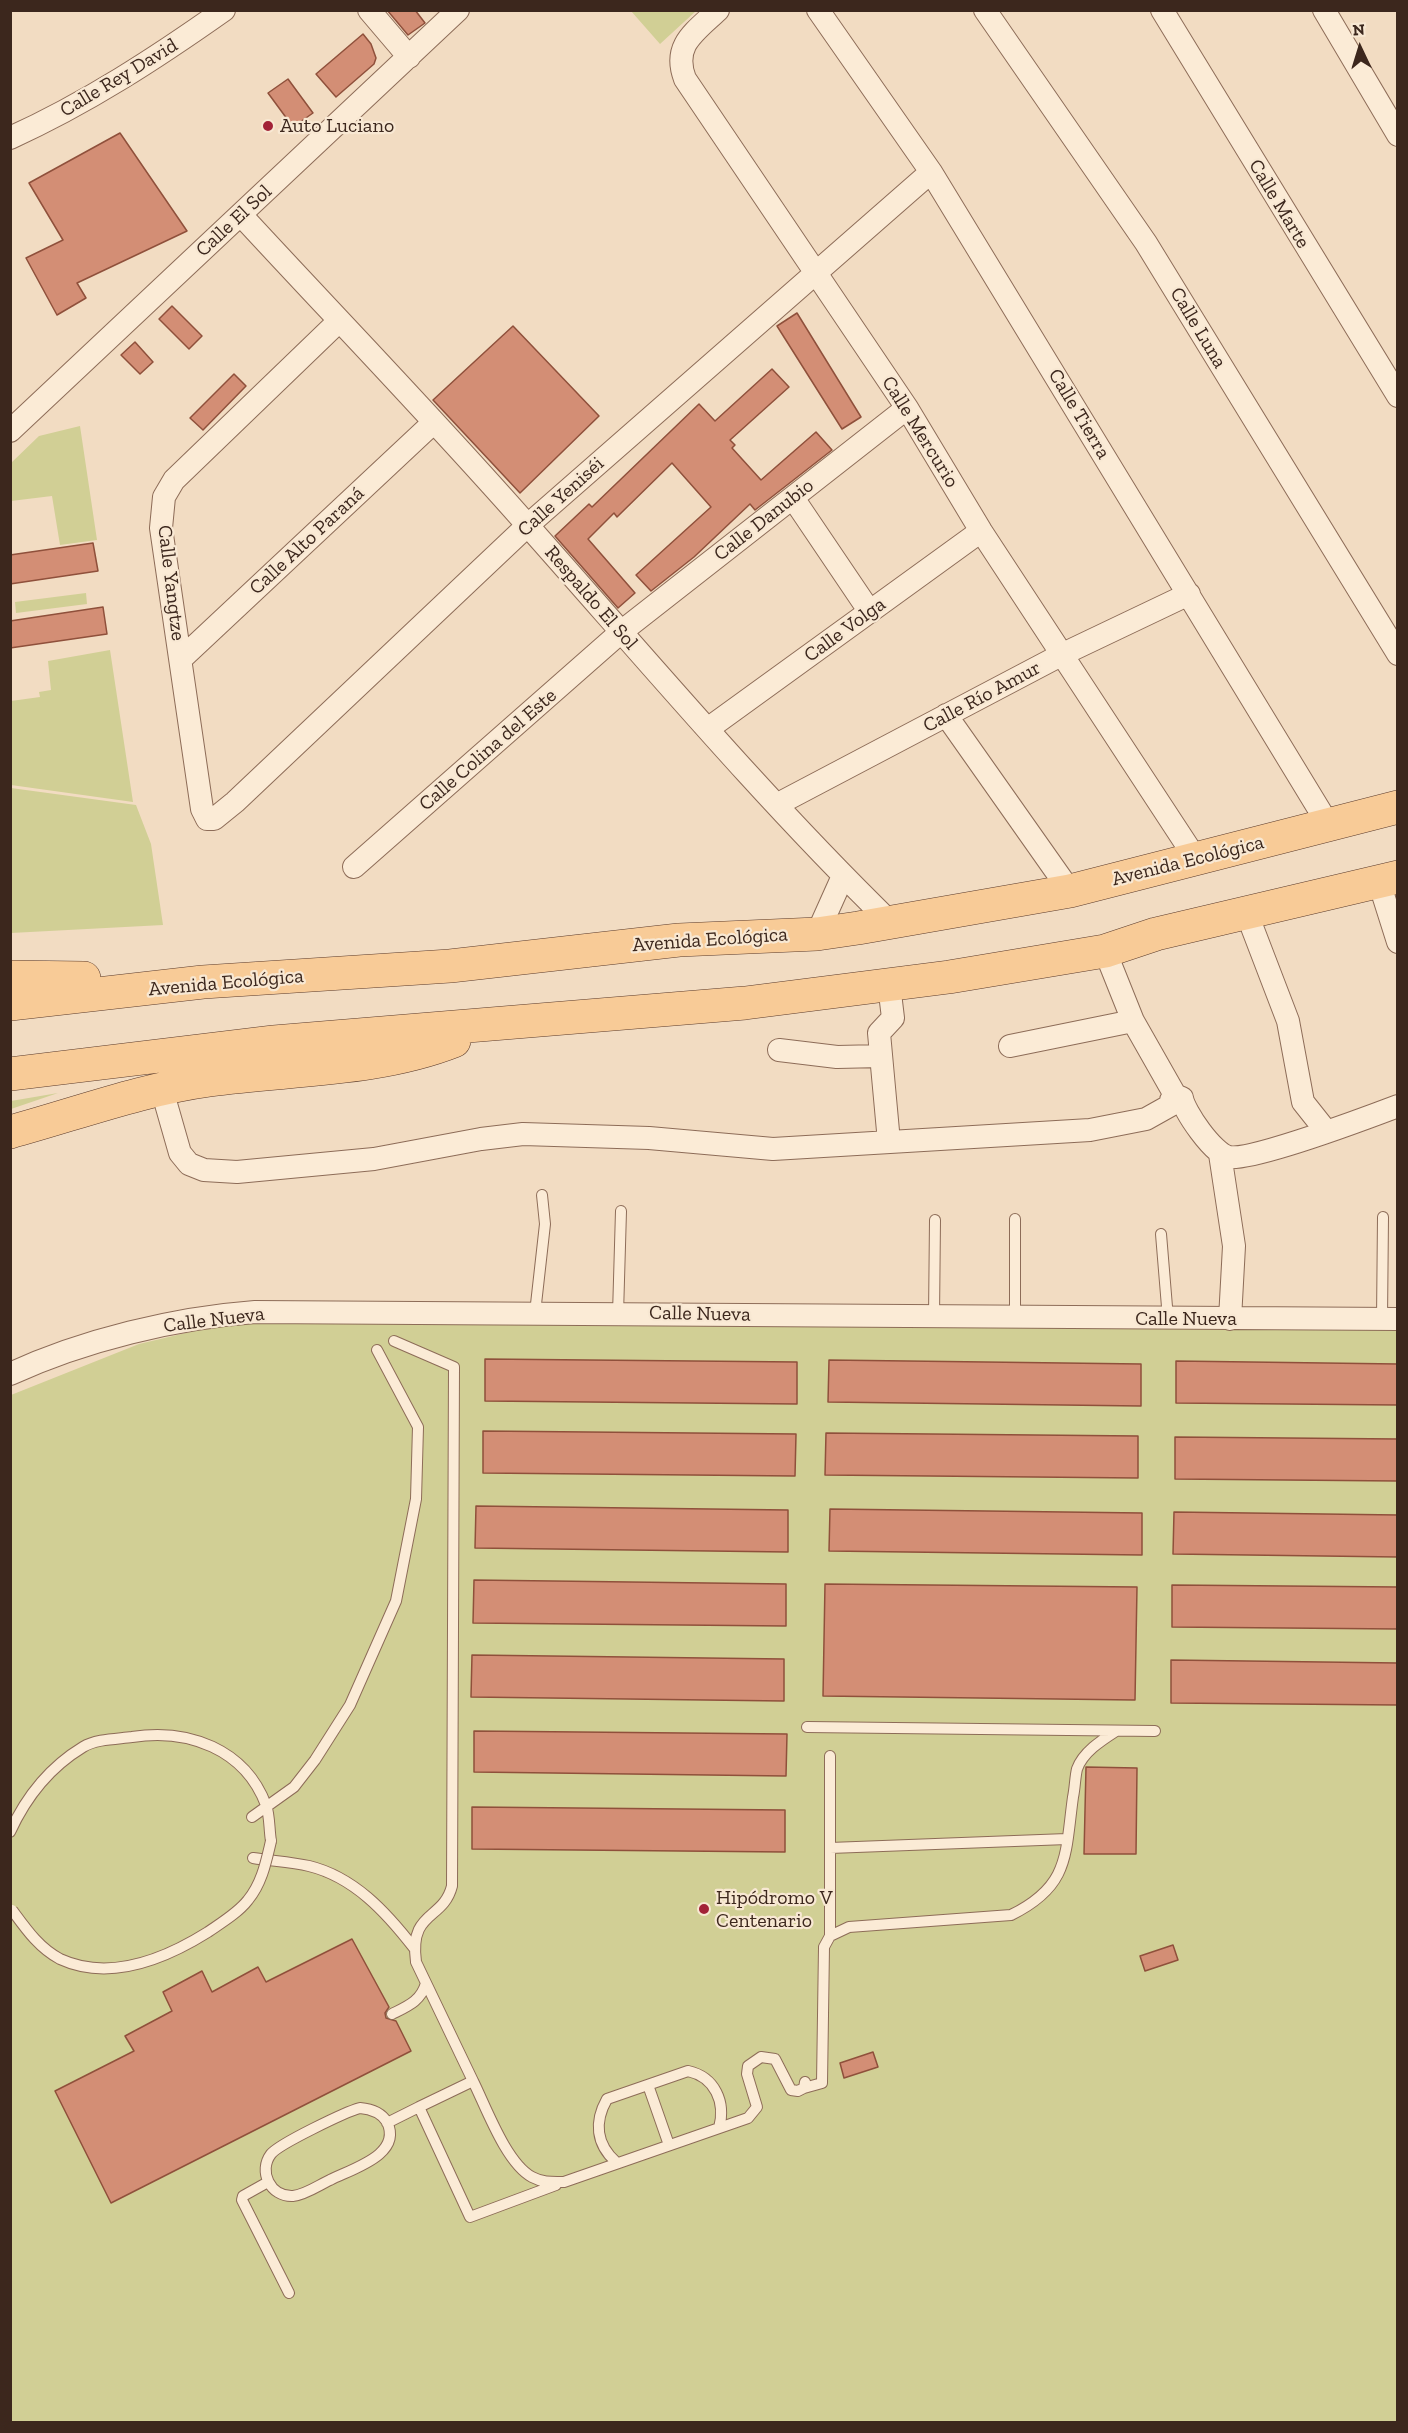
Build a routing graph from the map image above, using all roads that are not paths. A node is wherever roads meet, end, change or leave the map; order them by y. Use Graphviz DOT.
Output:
graph roads {
  1 [pos="224,10"];
  2 [pos="369,10"];
  3 [pos="458,10"];
  4 [pos="718,10"];
  5 [pos="818,10"];
  6 [pos="985,10"];
  7 [pos="1162,10"];
  8 [pos="1324,10"];
  9 [pos="409,57"];
  10 [pos="1398,135"];
  11 [pos="10,138"];
  12 [pos="931,172"];
  13 [pos="241,215"];
  14 [pos="817,273"];
  15 [pos="339,321"];
  16 [pos="1389,366"];
  17 [pos="1398,396"];
  18 [pos="907,408"];
  19 [pos="433,423"];
  20 [pos="10,431"];
  21 [pos="793,498"];
  22 [pos="528,525"];
  23 [pos="981,531"];
  24 [pos="1189,594"];
  25 [pos="870,612"];
  26 [pos="621,632"];
  27 [pos="1398,654"];
  28 [pos="1061,655"];
  29 [pos="181,659"];
  30 [pos="946,715"];
  31 [pos="709,728"];
  32 [pos="778,804"];
  33 [pos="1398,807"];
  34 [pos="202,809"];
  35 [pos="1328,824"];
  36 [pos="1196,860"];
  37 [pos="354,867"];
  38 [pos="843,876"];
  39 [pos="1388,880"];
  40 [pos="1070,891"];
  41 [pos="1247,914"];
  42 [pos="891,923"];
  43 [pos="817,934"];
  44 [pos="1398,942"];
  45 [pos="1105,951"];
  46 [pos="10,977"];
  47 [pos="203,982"];
  48 [pos="889,986"];
  49 [pos="10,1004"];
  50 [pos="1133,1021"];
  51 [pos="500,1023"];
  52 [pos="1010,1047"];
  53 [pos="779,1050"];
  54 [pos="881,1056"];
  55 [pos="10,1074"];
  56 [pos="162,1090"];
  57 [pos="1176,1102"];
  58 [pos="1398,1106"];
  59 [pos="1326,1131"];
  60 [pos="10,1132"];
  61 [pos="889,1142"];
  62 [pos="1220,1154"];
  63 [pos="542,1195"];
  64 [pos="621,1211"];
  65 [pos="1383,1217"];
  66 [pos="1015,1219"];
  67 [pos="935,1220"];
  68 [pos="1161,1234"];
  69 [pos="535,1313"];
  70 [pos="618,1314"];
  71 [pos="934,1317"];
  72 [pos="1015,1317"];
  73 [pos="1168,1319"];
  74 [pos="1230,1319"];
  75 [pos="1390,1319"];
  76 [pos="394,1341"];
  77 [pos="377,1350"];
  78 [pos="10,1374"];
  79 [pos="807,1727"];
  80 [pos="1116,1731"];
  81 [pos="1155,1731"];
  82 [pos="830,1756"];
  83 [pos="267,1806"];
  84 [pos="252,1816"];
  85 [pos="10,1832"];
  86 [pos="1067,1839"];
  87 [pos="830,1848"];
  88 [pos="254,1858"];
  89 [pos="11,1907"];
  90 [pos="830,1936"];
  91 [pos="414,1948"];
  92 [pos="426,1983"];
  93 [pos="392,2014"];
  94 [pos="473,2080"];
  95 [pos="648,2085"];
  96 [pos="419,2107"];
  97 [pos="387,2123"];
  98 [pos="719,2128"];
  99 [pos="669,2145"];
  100 [pos="616,2162"];
  101 [pos="268,2182"];
  102 [pos="564,2182"];
  103 [pos="289,2293"];
  1 -- 11 [label="street, Calle Rey David"];
  2 -- 9 [label="street"];
  3 -- 9 [label="street, Calle El Sol"];
  4 -- 14 [label="street, Calle Mercurio"];
  5 -- 12 [label="street, Calle Tierra"];
  6 -- 27 [label="street, Calle Luna"];
  7 -- 16 [label="street, Calle Marte"];
  8 -- 10 [label="street"];
  9 -- 13 [label="street, Calle El Sol"];
  12 -- 14 [label="street, Calle Yeniséi"];
  12 -- 24 [label="street, Calle Tierra"];
  13 -- 15 [label="street, Respaldo El Sol"];
  13 -- 20 [label="street, Calle El Sol"];
  14 -- 18 [label="street, Calle Mercurio"];
  14 -- 22 [label="street, Calle Yeniséi"];
  15 -- 19 [label="street, Respaldo El Sol"];
  15 -- 29 [label="street, Calle Yangtze"];
  16 -- 17 [label="street, Calle Marte"];
  18 -- 21 [label="street, Calle Danubio"];
  18 -- 23 [label="street, Calle Mercurio"];
  19 -- 22 [label="street, Respaldo El Sol"];
  19 -- 29 [label="street, Calle Alto Paraná"];
  21 -- 25 [label="street"];
  21 -- 26 [label="street, Calle Danubio"];
  22 -- 26 [label="street, Respaldo El Sol"];
  22 -- 34 [label="street, Calle Yeniséi"];
  23 -- 25 [label="street, Calle Volga"];
  23 -- 28 [label="street, Calle Mercurio"];
  24 -- 28 [label="street, Calle Río Amur"];
  24 -- 35 [label="street, Calle Tierra"];
  25 -- 31 [label="street, Calle Volga"];
  26 -- 31 [label="street, Respaldo El Sol"];
  26 -- 37 [label="street, Calle Colina del Este"];
  28 -- 30 [label="street, Calle Río Amur"];
  28 -- 36 [label="street, Calle Mercurio"];
  29 -- 34 [label="street, Calle Yangtze"];
  30 -- 32 [label="street, Calle Río Amur"];
  30 -- 40 [label="street"];
  31 -- 32 [label="street, Respaldo El Sol"];
  32 -- 38 [label="street, Respaldo El Sol"];
  33 -- 35 [label="main road, Avenida Ecológica"];
  35 -- 36 [label="main road, Avenida Ecológica"];
  36 -- 40 [label="main road, Avenida Ecológica"];
  38 -- 42 [label="street, Respaldo El Sol"];
  38 -- 43 [label="street"];
  39 -- 41 [label="main road"];
  39 -- 44 [label="street"];
  40 -- 42 [label="main road, Avenida Ecológica"];
  41 -- 45 [label="main road"];
  41 -- 59 [label="street"];
  42 -- 43 [label="main road, Avenida Ecológica"];
  43 -- 47 [label="main road, Avenida Ecológica"];
  45 -- 48 [label="main road"];
  45 -- 50 [label="street"];
  46 -- 47 [label="main road"];
  47 -- 49 [label="main road, Avenida Ecológica"];
  48 -- 51 [label="main road"];
  48 -- 54 [label="street"];
  50 -- 52 [label="street"];
  50 -- 57 [label="street"];
  51 -- 55 [label="main road"];
  51 -- 56 [label="main road"];
  53 -- 54 [label="street"];
  54 -- 61 [label="street"];
  56 -- 60 [label="main road"];
  56 -- 61 [label="street"];
  57 -- 61 [label="street"];
  57 -- 62 [label="street"];
  58 -- 59 [label="street"];
  59 -- 62 [label="street"];
  62 -- 74 [label="street"];
  63 -- 69 [label="lane"];
  64 -- 70 [label="lane"];
  65 -- 75 [label="lane"];
  66 -- 72 [label="lane"];
  67 -- 71 [label="lane"];
  68 -- 73 [label="lane"];
  69 -- 70 [label="street, Calle Nueva"];
  69 -- 78 [label="street, Calle Nueva"];
  70 -- 71 [label="street, Calle Nueva"];
  71 -- 72 [label="street, Calle Nueva"];
  72 -- 73 [label="street, Calle Nueva"];
  73 -- 74 [label="street, Calle Nueva"];
  74 -- 75 [label="street, Calle Nueva"];
  76 -- 91 [label="lane"];
  77 -- 83 [label="lane"];
  79 -- 80 [label="lane"];
  80 -- 81 [label="lane"];
  80 -- 86 [label="lane"];
  82 -- 87 [label="lane"];
  83 -- 84 [label="lane"];
  83 -- 85 [label="lane"];
  83 -- 89 [label="lane, bridge"];
  86 -- 87 [label="lane"];
  86 -- 90 [label="lane"];
  87 -- 90 [label="lane"];
  88 -- 91 [label="lane"];
  90 -- 98 [label="lane"];
  91 -- 92 [label="lane"];
  92 -- 93 [label="lane"];
  92 -- 94 [label="lane"];
  94 -- 96 [label="lane"];
  94 -- 102 [label="lane"];
  95 -- 98 [label="lane"];
  95 -- 99 [label="lane"];
  95 -- 100 [label="lane"];
  96 -- 97 [label="lane"];
  96 -- 102 [label="lane"];
  97 -- 101 [label="lane"];
  97 -- 101 [label="lane"];
  98 -- 99 [label="lane"];
  99 -- 100 [label="lane"];
  100 -- 102 [label="lane"];
  101 -- 103 [label="lane"];
}
